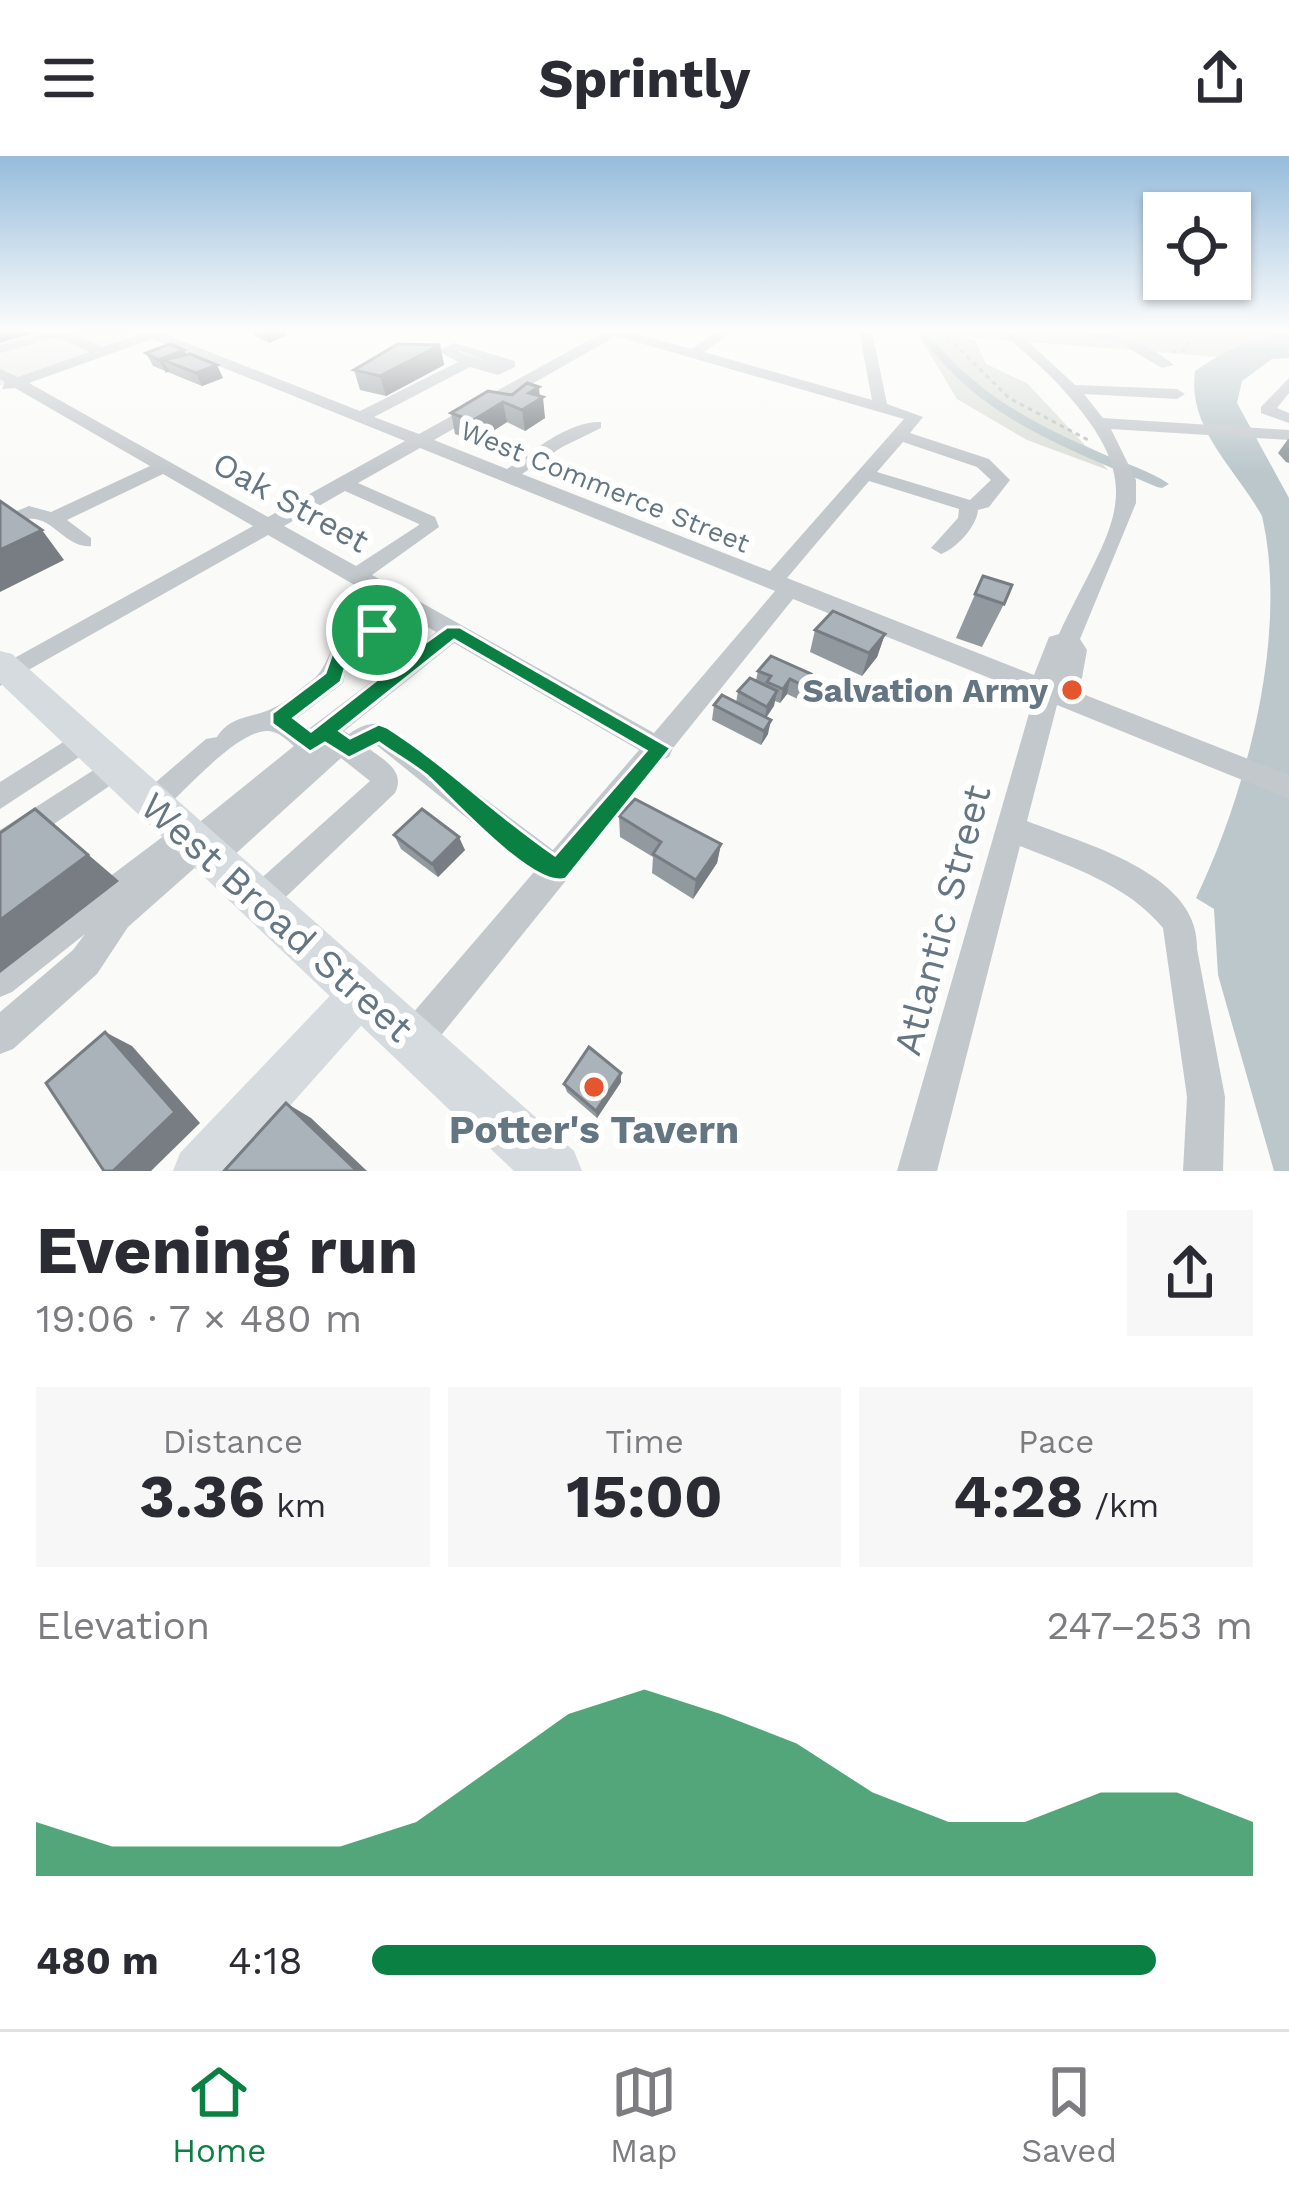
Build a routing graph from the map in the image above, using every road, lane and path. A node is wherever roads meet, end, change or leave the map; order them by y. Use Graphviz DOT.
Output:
graph roads {
  1 [pos="264,378"];
  2 [pos="438,378"];
  3 [pos="529,378"];
  4 [pos="788,378"];
  5 [pos="875,378"];
  6 [pos="989,378"];
  7 [pos="1059,378"];
  8 [pos="4,382"];
  9 [pos="1289,383"];
  10 [pos="1070,389"];
  11 [pos="1177,394"];
  12 [pos="880,404"];
  13 [pos="359,418"];
  14 [pos="1289,418"];
  15 [pos="1098,423"];
  16 [pos="595,425"];
  17 [pos="1289,435"];
  18 [pos="902,436"];
  19 [pos="417,441"];
  20 [pos="1116,457"];
  21 [pos="162,467"];
  22 [pos="868,475"];
  23 [pos="507,477"];
  24 [pos="342,483"];
  25 [pos="969,506"];
  26 [pos="53,519"];
  27 [pos="0,525"];
  28 [pos="267,526"];
  29 [pos="84,542"];
  30 [pos="941,548"];
  31 [pos="355,576"];
  32 [pos="780,585"];
  33 [pos="453,632"];
  34 [pos="420,656"];
  35 [pos="3,670"];
  36 [pos="1048,690"];
  37 [pos="280,718"];
  38 [pos="84,740"];
  39 [pos="331,742"];
  40 [pos="661,748"];
  41 [pos="114,768"];
  42 [pos="1289,787"];
  43 [pos="0,796"];
  44 [pos="152,803"];
  45 [pos="1010,828"];
  46 [pos="198,845"];
  47 [pos="0,847"];
  48 [pos="557,871"];
  49 [pos="259,901"];
  50 [pos="0,980"];
  51 [pos="362,994"];
  52 [pos="0,1036"];
  53 [pos="413,1041"];
  54 [pos="198,1171"];
  55 [pos="554,1171"];
  56 [pos="916,1171"];
  57 [pos="1203,1171"];
  1 -- 13 [label="street, West Commerce Street"];
  2 -- 13 [label="street"];
  3 -- 19 [label="street"];
  4 -- 12 [label="street"];
  5 -- 12 [label="street"];
  6 -- 20 [label="path"];
  7 -- 10 [label="street"];
  8 -- 21 [label="street, Oak Street"];
  9 -- 14 [label="street"];
  10 -- 11 [label="street"];
  10 -- 15 [label="street"];
  12 -- 18 [label="street"];
  13 -- 19 [label="street, West Commerce Street"];
  15 -- 17 [label="street"];
  15 -- 20 [label="street"];
  16 -- 23 [label="street"];
  18 -- 22 [label="street"];
  18 -- 25 [label="street"];
  19 -- 23 [label="street, West Commerce Street"];
  19 -- 24 [label="street"];
  20 -- 36 [label="street, Atlantic Street"];
  21 -- 26 [label="street"];
  21 -- 28 [label="street, Oak Street"];
  22 -- 25 [label="street"];
  22 -- 32 [label="street"];
  23 -- 32 [label="street, West Commerce Street"];
  24 -- 28 [label="street"];
  24 -- 31 [label="street"];
  25 -- 30 [label="street"];
  26 -- 27 [label="street"];
  26 -- 29 [label="street"];
  28 -- 31 [label="street, Oak Street"];
  28 -- 35 [label="street"];
  31 -- 33 [label="street, Oak Street"];
  32 -- 36 [label="street, West Commerce Street"];
  32 -- 40 [label="street"];
  33 -- 34 [label="street"];
  33 -- 40 [label="street, Oak Street"];
  34 -- 37 [label="street"];
  34 -- 39 [label="street"];
  35 -- 38 [label="highway, West Broad Street"];
  36 -- 42 [label="street, West Commerce Street"];
  36 -- 45 [label="street, Atlantic Street"];
  37 -- 39 [label="street"];
  37 -- 44 [label="street"];
  38 -- 41 [label="highway, West Broad Street"];
  38 -- 43 [label="street"];
  39 -- 46 [label="street"];
  39 -- 48 [label="street"];
  39 -- 49 [label="street"];
  40 -- 48 [label="street"];
  41 -- 44 [label="highway, West Broad Street"];
  41 -- 47 [label="street"];
  44 -- 46 [label="highway, West Broad Street"];
  45 -- 56 [label="street, Atlantic Street"];
  45 -- 57 [label="street"];
  46 -- 49 [label="highway, West Broad Street"];
  46 -- 50 [label="street"];
  46 -- 52 [label="street"];
  48 -- 53 [label="street"];
  49 -- 51 [label="highway, West Broad Street"];
  51 -- 53 [label="highway, West Broad Street"];
  51 -- 54 [label="main road"];
  53 -- 55 [label="highway, West Broad Street"];
}
